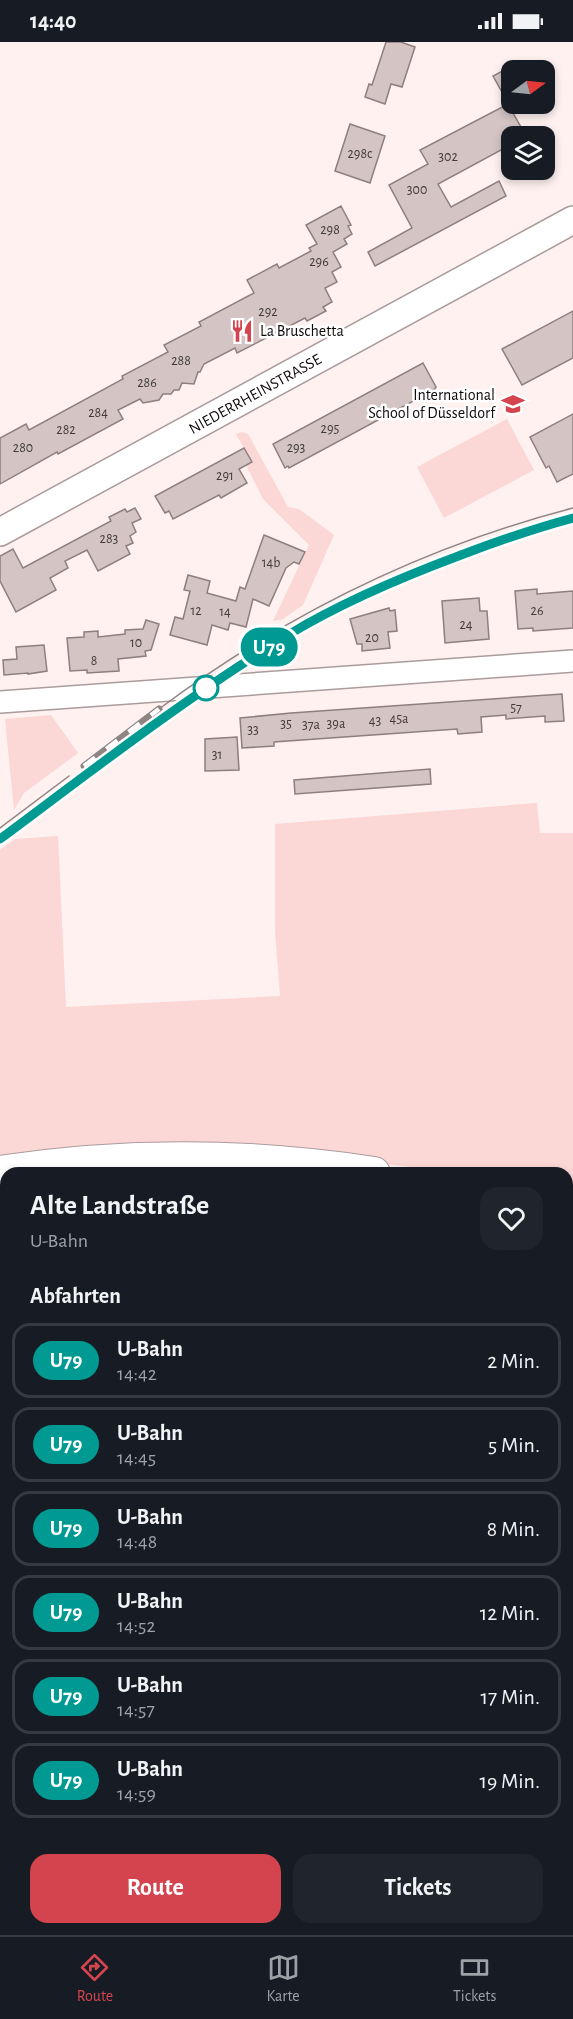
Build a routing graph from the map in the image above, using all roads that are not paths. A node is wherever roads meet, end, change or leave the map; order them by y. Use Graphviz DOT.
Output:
graph roads {
  1 [pos="573,220"];
  2 [pos="0,532"];
  3 [pos="573,661"];
  4 [pos="0,702"];
  5 [pos="34,1167"];
  6 [pos="324,1167"];
  1 -- 2 [label="main road, NIEDERRHEINSTRASSE"];
  3 -- 4 [label="street"];
  5 -- 6 [label="highway"];
}
